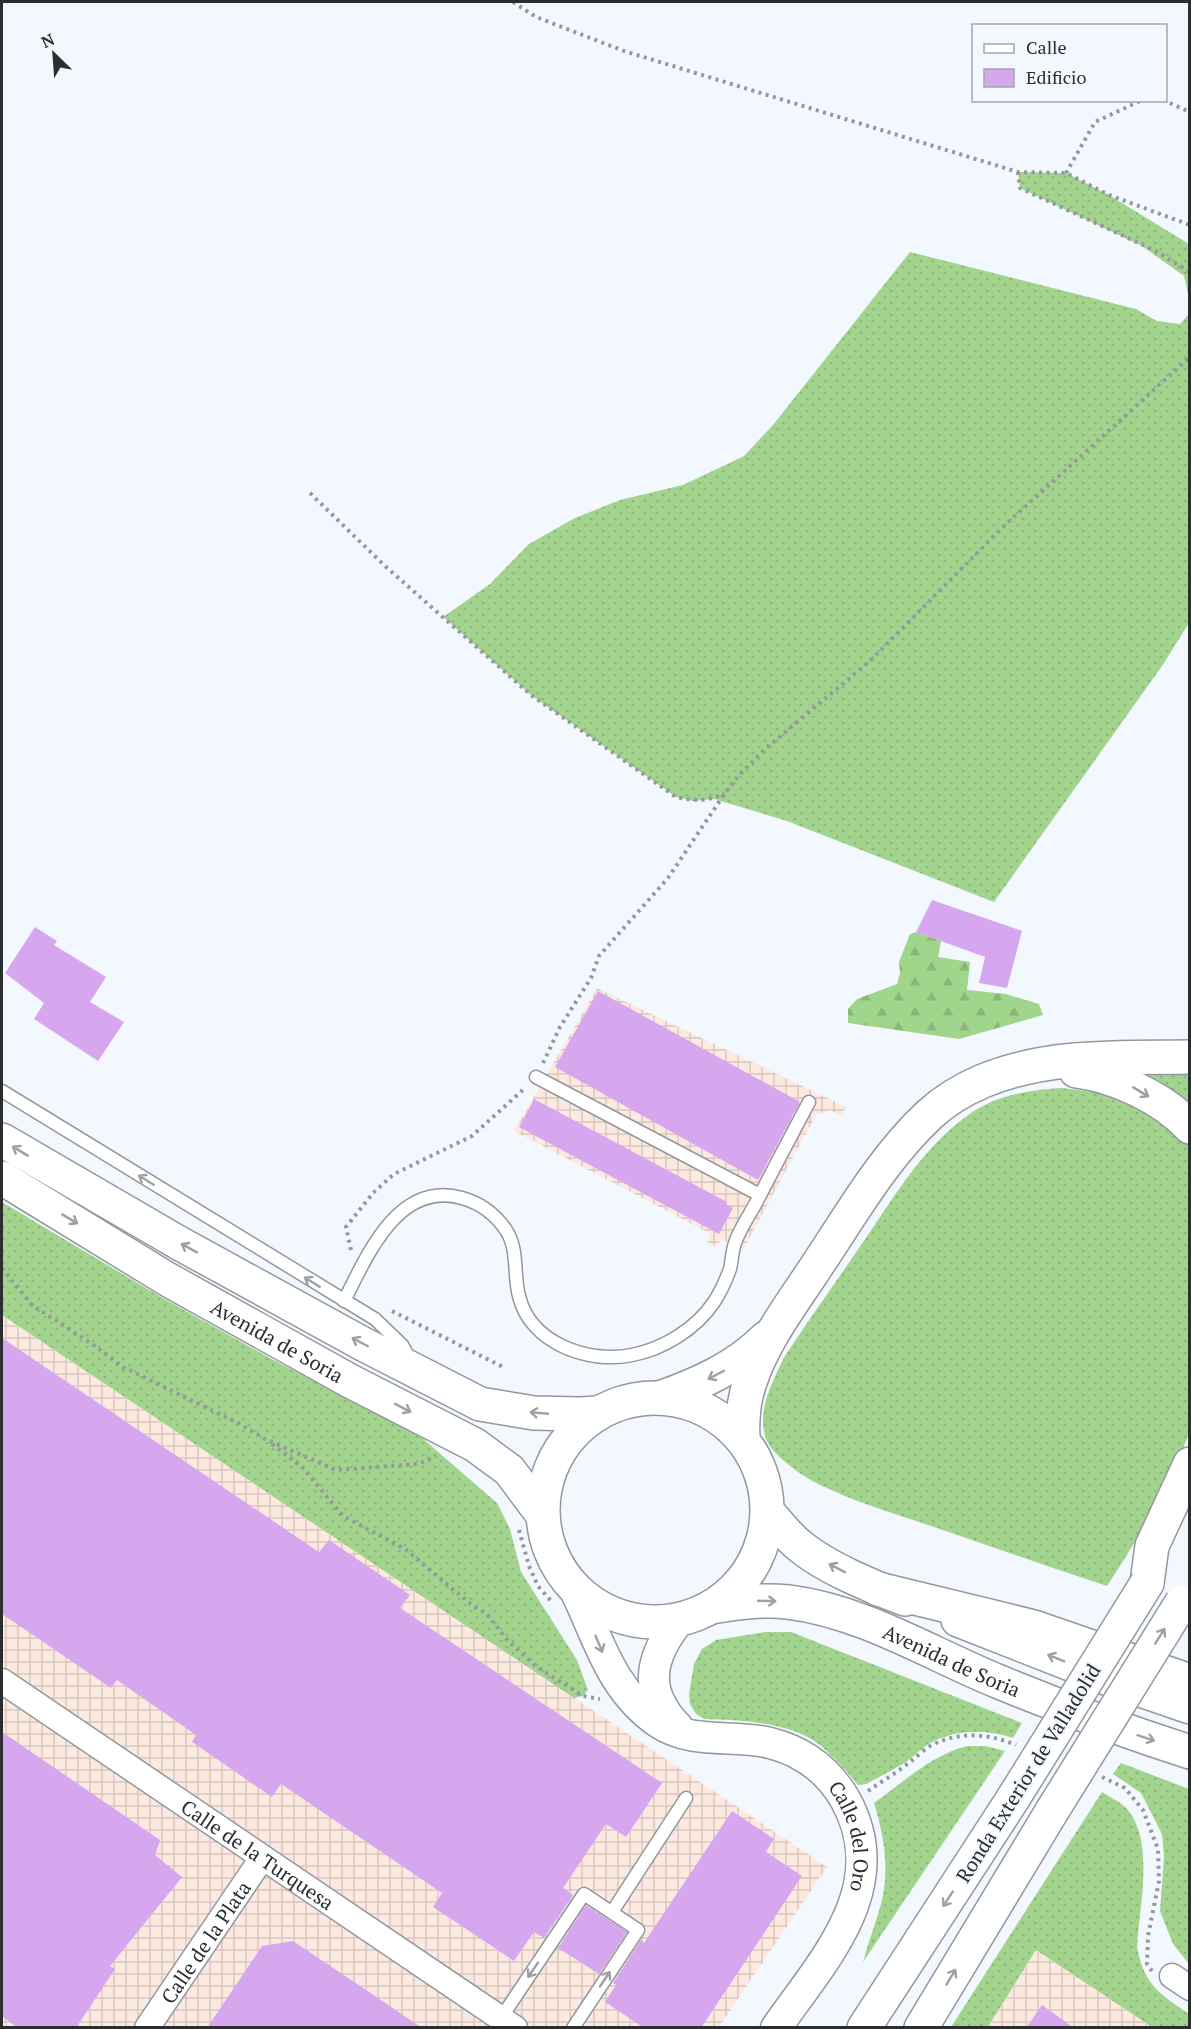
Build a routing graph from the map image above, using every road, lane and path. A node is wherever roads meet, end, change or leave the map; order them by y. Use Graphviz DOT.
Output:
graph roads {
  1 [pos="513,2"];
  2 [pos="1138,102"];
  3 [pos="1167,102"];
  4 [pos="1190,112"];
  5 [pos="1018,172"];
  6 [pos="1066,173"];
  7 [pos="1190,225"];
  8 [pos="1190,272"];
  9 [pos="1190,357"];
  10 [pos="310,493"];
  11 [pos="725,793"];
  12 [pos="1190,1057"];
  13 [pos="1023,1068"];
  14 [pos="537,1077"];
  15 [pos="2,1091"];
  16 [pos="809,1102"];
  17 [pos="1190,1126"];
  18 [pos="2,1140"];
  19 [pos="2,1178"];
  20 [pos="760,1195"];
  21 [pos="2,1268"];
  22 [pos="361,1268"];
  23 [pos="346,1297"];
  24 [pos="778,1326"];
  25 [pos="505,1368"];
  26 [pos="419,1372"];
  27 [pos="660,1398"];
  28 [pos="597,1413"];
  29 [pos="265,1439"];
  30 [pos="743,1440"];
  31 [pos="438,1455"];
  32 [pos="1190,1464"];
  33 [pos="768,1512"];
  34 [pos="542,1514"];
  35 [pos="1190,1516"];
  36 [pos="1147,1583"];
  37 [pos="878,1589"];
  38 [pos="575,1590"];
  39 [pos="1187,1596"];
  40 [pos="694,1613"];
  41 [pos="2,1681"];
  42 [pos="1190,1681"];
  43 [pos="607,1700"];
  44 [pos="1190,1707"];
  45 [pos="687,1734"];
  46 [pos="1190,1752"];
  47 [pos="686,1798"];
  48 [pos="262,1858"];
  49 [pos="612,1912"];
  50 [pos="508,2023"];
  51 [pos="147,2028"];
  52 [pos="573,2028"];
  53 [pos="776,2028"];
  54 [pos="864,2028"];
  55 [pos="921,2028"];
  1 -- 5 [label="path"];
  2 -- 6 [label="path"];
  3 -- 4 [label="path"];
  5 -- 6 [label="path"];
  5 -- 8 [label="path"];
  6 -- 7 [label="path"];
  9 -- 11 [label="path"];
  10 -- 11 [label="path"];
  11 -- 14 [label="path"];
  12 -- 13 [label="highway"];
  13 -- 17 [label="highway, one-way"];
  13 -- 24 [label="highway"];
  14 -- 20 [label="lane"];
  14 -- 22 [label="path"];
  23 -- 15 [label="lane, one-way"];
  16 -- 20 [label="lane"];
  26 -- 18 [label="highway, Avenida de Soria, one-way"];
  19 -- 34 [label="highway, Avenida de Soria, one-way"];
  20 -- 22 [label="lane"];
  21 -- 29 [label="path"];
  22 -- 23 [label="lane"];
  23 -- 25 [label="path"];
  23 -- 26 [label="lane"];
  24 -- 27 [label="highway, one-way"];
  24 -- 30 [label="highway"];
  28 -- 26 [label="highway, Avenida de Soria, one-way"];
  27 -- 28 [label="highway"];
  27 -- 30 [label="highway"];
  28 -- 34 [label="highway"];
  29 -- 31 [label="path"];
  29 -- 43 [label="path"];
  30 -- 33 [label="highway"];
  32 -- 36 [label="highway"];
  37 -- 33 [label="highway, Avenida de Soria, one-way"];
  33 -- 40 [label="highway"];
  34 -- 38 [label="highway, Avenida de Soria"];
  35 -- 36 [label="highway, Ronda Exterior de Valladolid"];
  36 -- 54 [label="highway, Ronda Exterior de Valladolid, one-way, bridge"];
  37 -- 42 [label="highway"];
  44 -- 37 [label="highway, Avenida de Soria, one-way"];
  38 -- 40 [label="highway, Avenida de Soria"];
  38 -- 45 [label="street, Calle del Oro, one-way"];
  55 -- 39 [label="highway, Ronda Exterior de Valladolid, one-way, bridge"];
  40 -- 45 [label="street"];
  40 -- 46 [label="highway, Avenida de Soria, one-way"];
  41 -- 48 [label="street, Calle de la Turquesa"];
  45 -- 53 [label="street, Calle del Oro"];
  47 -- 49 [label="lane"];
  48 -- 50 [label="street, Calle de la Turquesa"];
  48 -- 51 [label="street, Calle de la Plata"];
  49 -- 50 [label="lane, one-way"];
  52 -- 49 [label="lane, one-way"];
}
